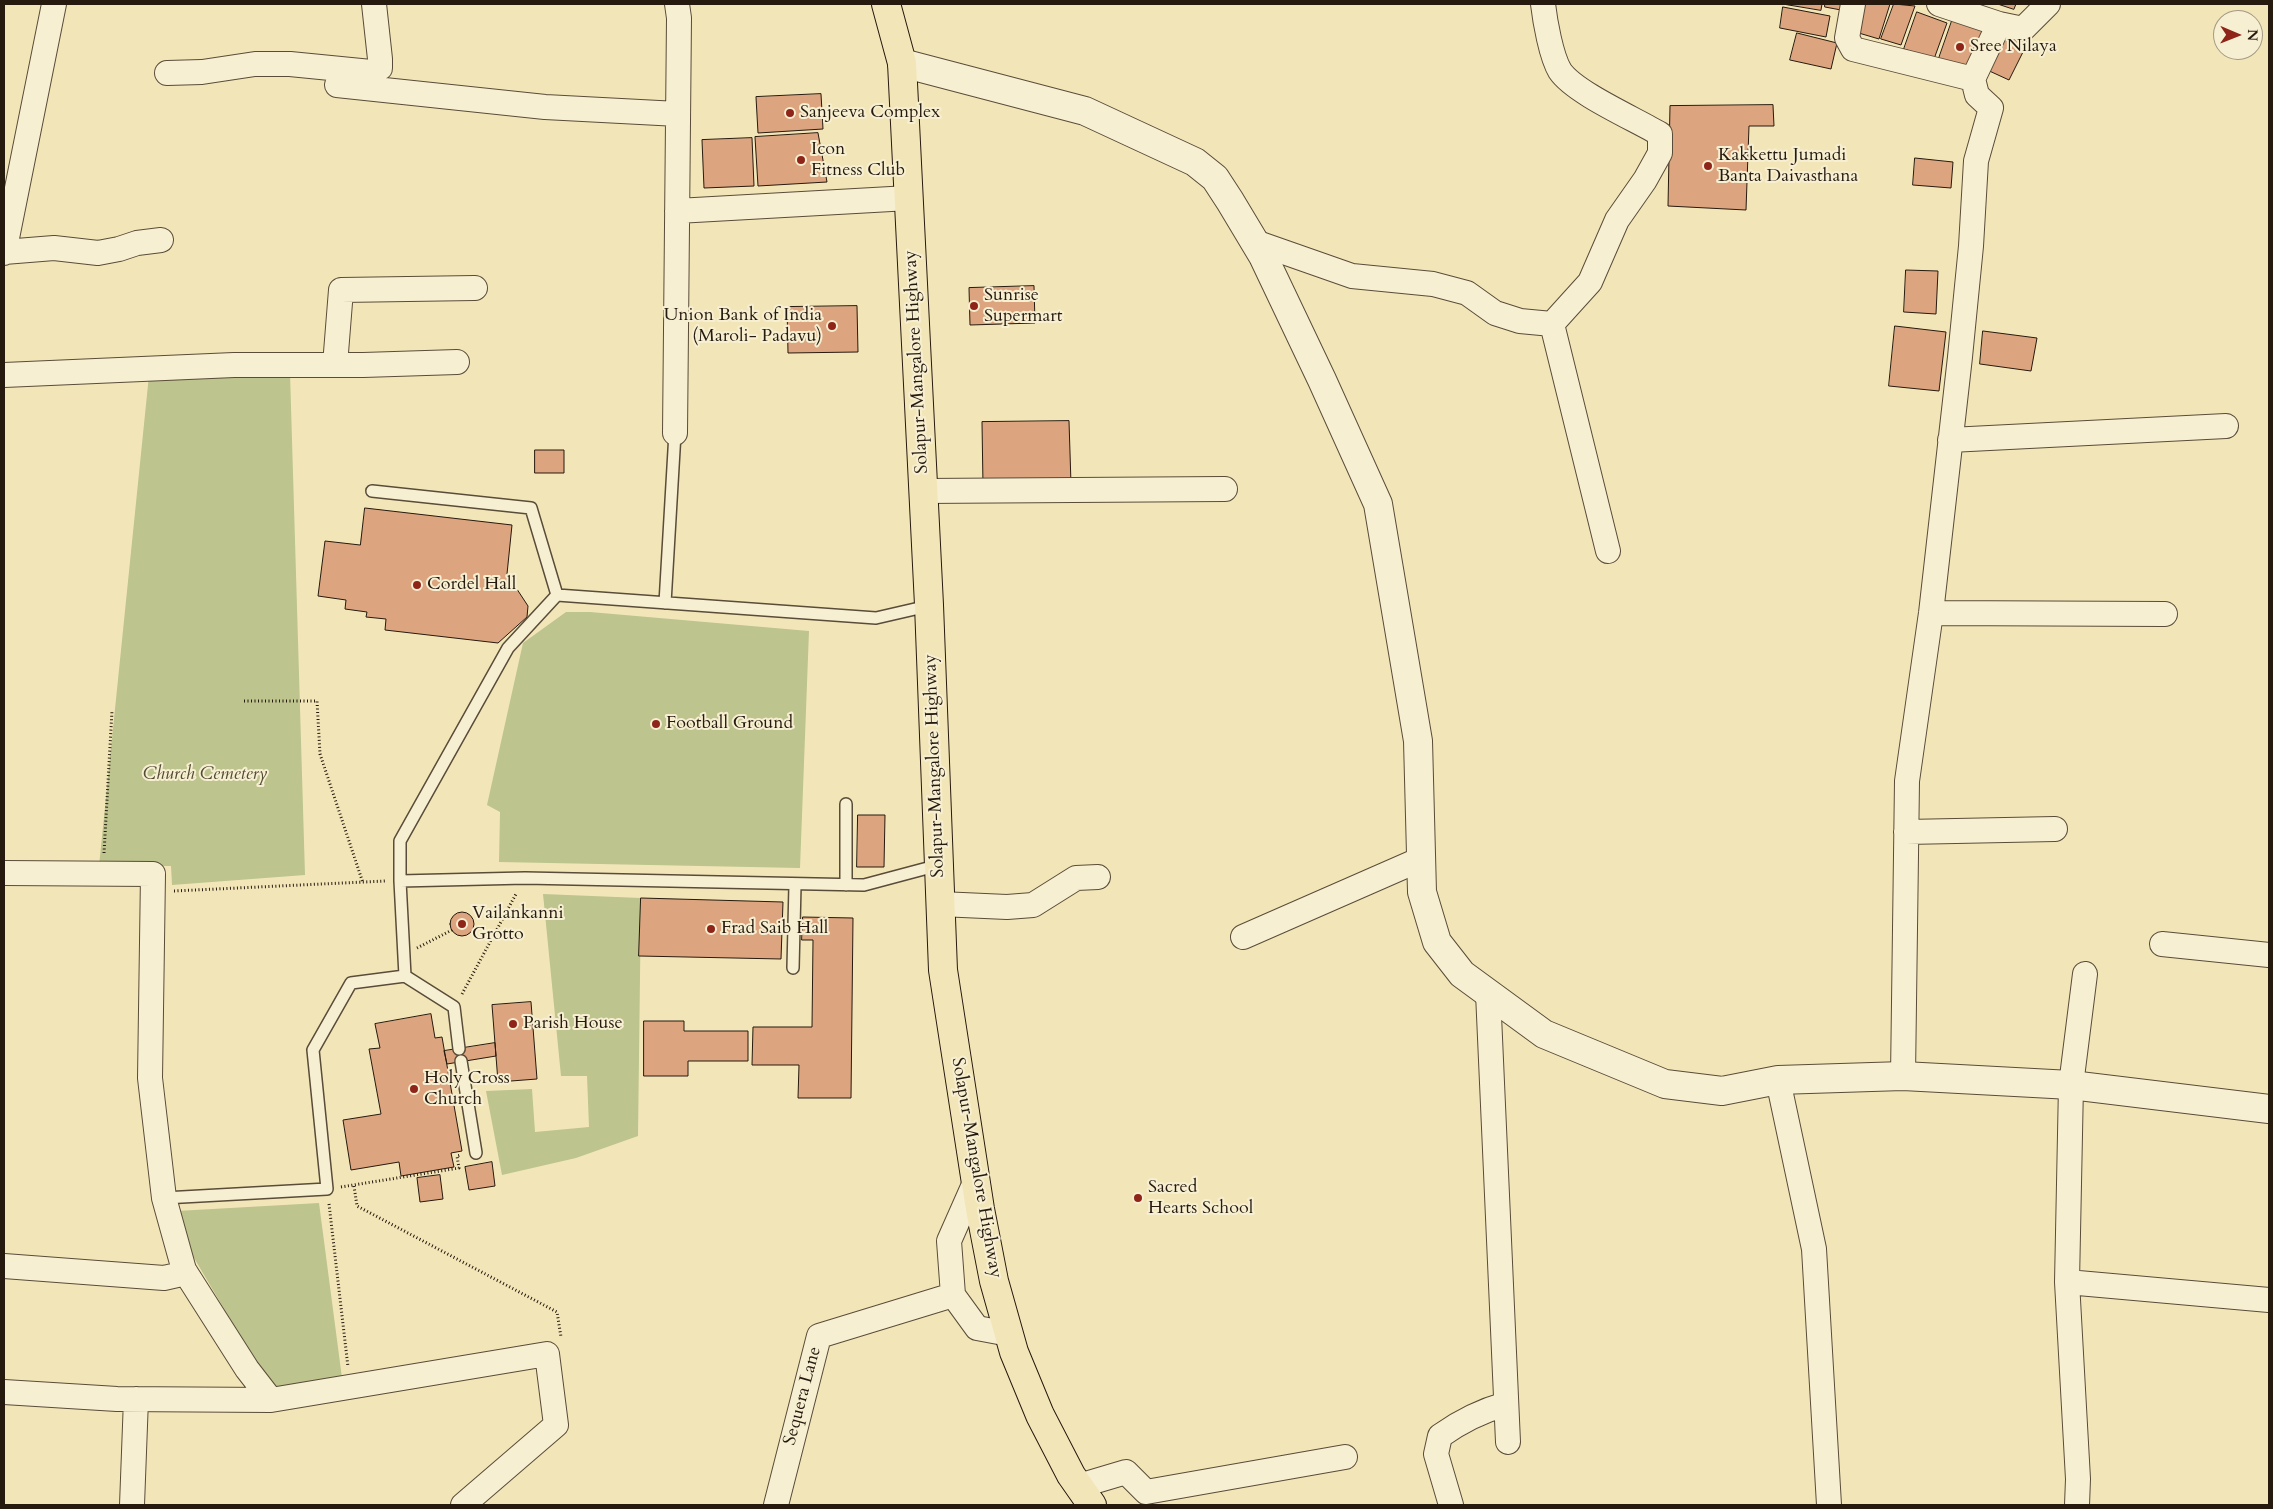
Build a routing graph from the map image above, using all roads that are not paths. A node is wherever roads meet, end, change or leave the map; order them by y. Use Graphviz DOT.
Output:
graph roads {
  1 [pos="54,4"];
  2 [pos="374,4"];
  3 [pos="677,4"];
  4 [pos="886,4"];
  5 [pos="1543,4"];
  6 [pos="1853,4"];
  7 [pos="1939,4"];
  8 [pos="2048,4"];
  9 [pos="1999,24"];
  10 [pos="902,63"];
  11 [pos="167,73"];
  12 [pos="1973,79"];
  13 [pos="337,85"];
  14 [pos="678,114"];
  15 [pos="909,198"];
  16 [pos="677,211"];
  17 [pos="161,240"];
  18 [pos="1255,242"];
  19 [pos="4,252"];
  20 [pos="475,288"];
  21 [pos="1552,324"];
  22 [pos="457,362"];
  23 [pos="335,365"];
  24 [pos="4,376"];
  25 [pos="2226,426"];
  26 [pos="675,433"];
  27 [pos="1950,440"];
  28 [pos="1225,489"];
  29 [pos="372,491"];
  30 [pos="924,491"];
  31 [pos="1608,551"];
  32 [pos="558,595"];
  33 [pos="665,603"];
  34 [pos="929,605"];
  35 [pos="1931,613"];
  36 [pos="2165,614"];
  37 [pos="846,804"];
  38 [pos="2055,829"];
  39 [pos="1906,832"];
  40 [pos="1421,859"];
  41 [pos="939,865"];
  42 [pos="4,873"];
  43 [pos="1098,877"];
  44 [pos="400,881"];
  45 [pos="795,885"];
  46 [pos="846,885"];
  47 [pos="940,904"];
  48 [pos="1243,937"];
  49 [pos="2162,944"];
  50 [pos="2269,955"];
  51 [pos="793,968"];
  52 [pos="2085,974"];
  53 [pos="406,976"];
  54 [pos="1488,994"];
  55 [pos="460,1049"];
  56 [pos="461,1061"];
  57 [pos="1903,1076"];
  58 [pos="1778,1080"];
  59 [pos="2071,1085"];
  60 [pos="2269,1109"];
  61 [pos="476,1152"];
  62 [pos="976,1180"];
  63 [pos="164,1198"];
  64 [pos="4,1266"];
  65 [pos="186,1273"];
  66 [pos="2067,1282"];
  67 [pos="953,1296"];
  68 [pos="2269,1300"];
  69 [pos="1009,1334"];
  70 [pos="4,1392"];
  71 [pos="136,1399"];
  72 [pos="271,1400"];
  73 [pos="1506,1404"];
  74 [pos="1508,1442"];
  75 [pos="1345,1457"];
  76 [pos="1086,1496"];
  77 [pos="132,1505"];
  78 [pos="463,1505"];
  79 [pos="776,1505"];
  80 [pos="1451,1505"];
  81 [pos="1829,1505"];
  82 [pos="2077,1505"];
  1 -- 19 [label="street"];
  2 -- 11 [label="street"];
  3 -- 14 [label="street"];
  4 -- 10 [label="highway, Solapur-Mangalore Highway"];
  5 -- 21 [label="street"];
  6 -- 12 [label="street"];
  7 -- 9 [label="street"];
  8 -- 9 [label="street"];
  9 -- 12 [label="street"];
  10 -- 15 [label="highway, Solapur-Mangalore Highway"];
  10 -- 18 [label="street"];
  12 -- 27 [label="street"];
  13 -- 14 [label="street"];
  14 -- 16 [label="street"];
  15 -- 16 [label="street"];
  15 -- 30 [label="highway, Solapur-Mangalore Highway"];
  16 -- 26 [label="street"];
  17 -- 19 [label="street"];
  18 -- 21 [label="street"];
  18 -- 40 [label="street"];
  20 -- 23 [label="street"];
  21 -- 31 [label="street"];
  22 -- 23 [label="street"];
  23 -- 24 [label="street"];
  25 -- 27 [label="street"];
  26 -- 33 [label="lane"];
  27 -- 35 [label="street"];
  28 -- 30 [label="street"];
  29 -- 32 [label="lane"];
  30 -- 34 [label="highway, Solapur-Mangalore Highway"];
  32 -- 33 [label="lane"];
  32 -- 44 [label="lane"];
  33 -- 34 [label="lane"];
  34 -- 41 [label="highway, Solapur-Mangalore Highway"];
  35 -- 36 [label="street"];
  35 -- 39 [label="street"];
  37 -- 46 [label="lane"];
  38 -- 39 [label="street"];
  39 -- 57 [label="street"];
  40 -- 48 [label="street"];
  40 -- 54 [label="street"];
  41 -- 46 [label="lane"];
  41 -- 47 [label="highway, Solapur-Mangalore Highway"];
  42 -- 63 [label="street"];
  43 -- 47 [label="street"];
  44 -- 45 [label="lane"];
  44 -- 53 [label="lane"];
  45 -- 46 [label="lane"];
  45 -- 51 [label="lane"];
  47 -- 62 [label="highway, Solapur-Mangalore Highway"];
  49 -- 50 [label="street"];
  52 -- 59 [label="street"];
  53 -- 55 [label="lane"];
  53 -- 63 [label="lane"];
  54 -- 58 [label="street"];
  54 -- 73 [label="street"];
  56 -- 61 [label="lane"];
  57 -- 58 [label="street"];
  57 -- 59 [label="street"];
  58 -- 81 [label="street"];
  59 -- 60 [label="street"];
  59 -- 66 [label="street"];
  62 -- 67 [label="street"];
  62 -- 69 [label="highway, Solapur-Mangalore Highway"];
  63 -- 65 [label="street"];
  64 -- 65 [label="street"];
  65 -- 72 [label="street"];
  66 -- 68 [label="street"];
  66 -- 82 [label="street"];
  67 -- 69 [label="street"];
  67 -- 79 [label="street, Sequera Lane"];
  69 -- 76 [label="highway, Solapur-Mangalore Highway"];
  70 -- 71 [label="street"];
  71 -- 72 [label="street"];
  71 -- 77 [label="street"];
  72 -- 78 [label="street"];
  73 -- 74 [label="street"];
  73 -- 80 [label="street"];
  75 -- 76 [label="street"];
}
